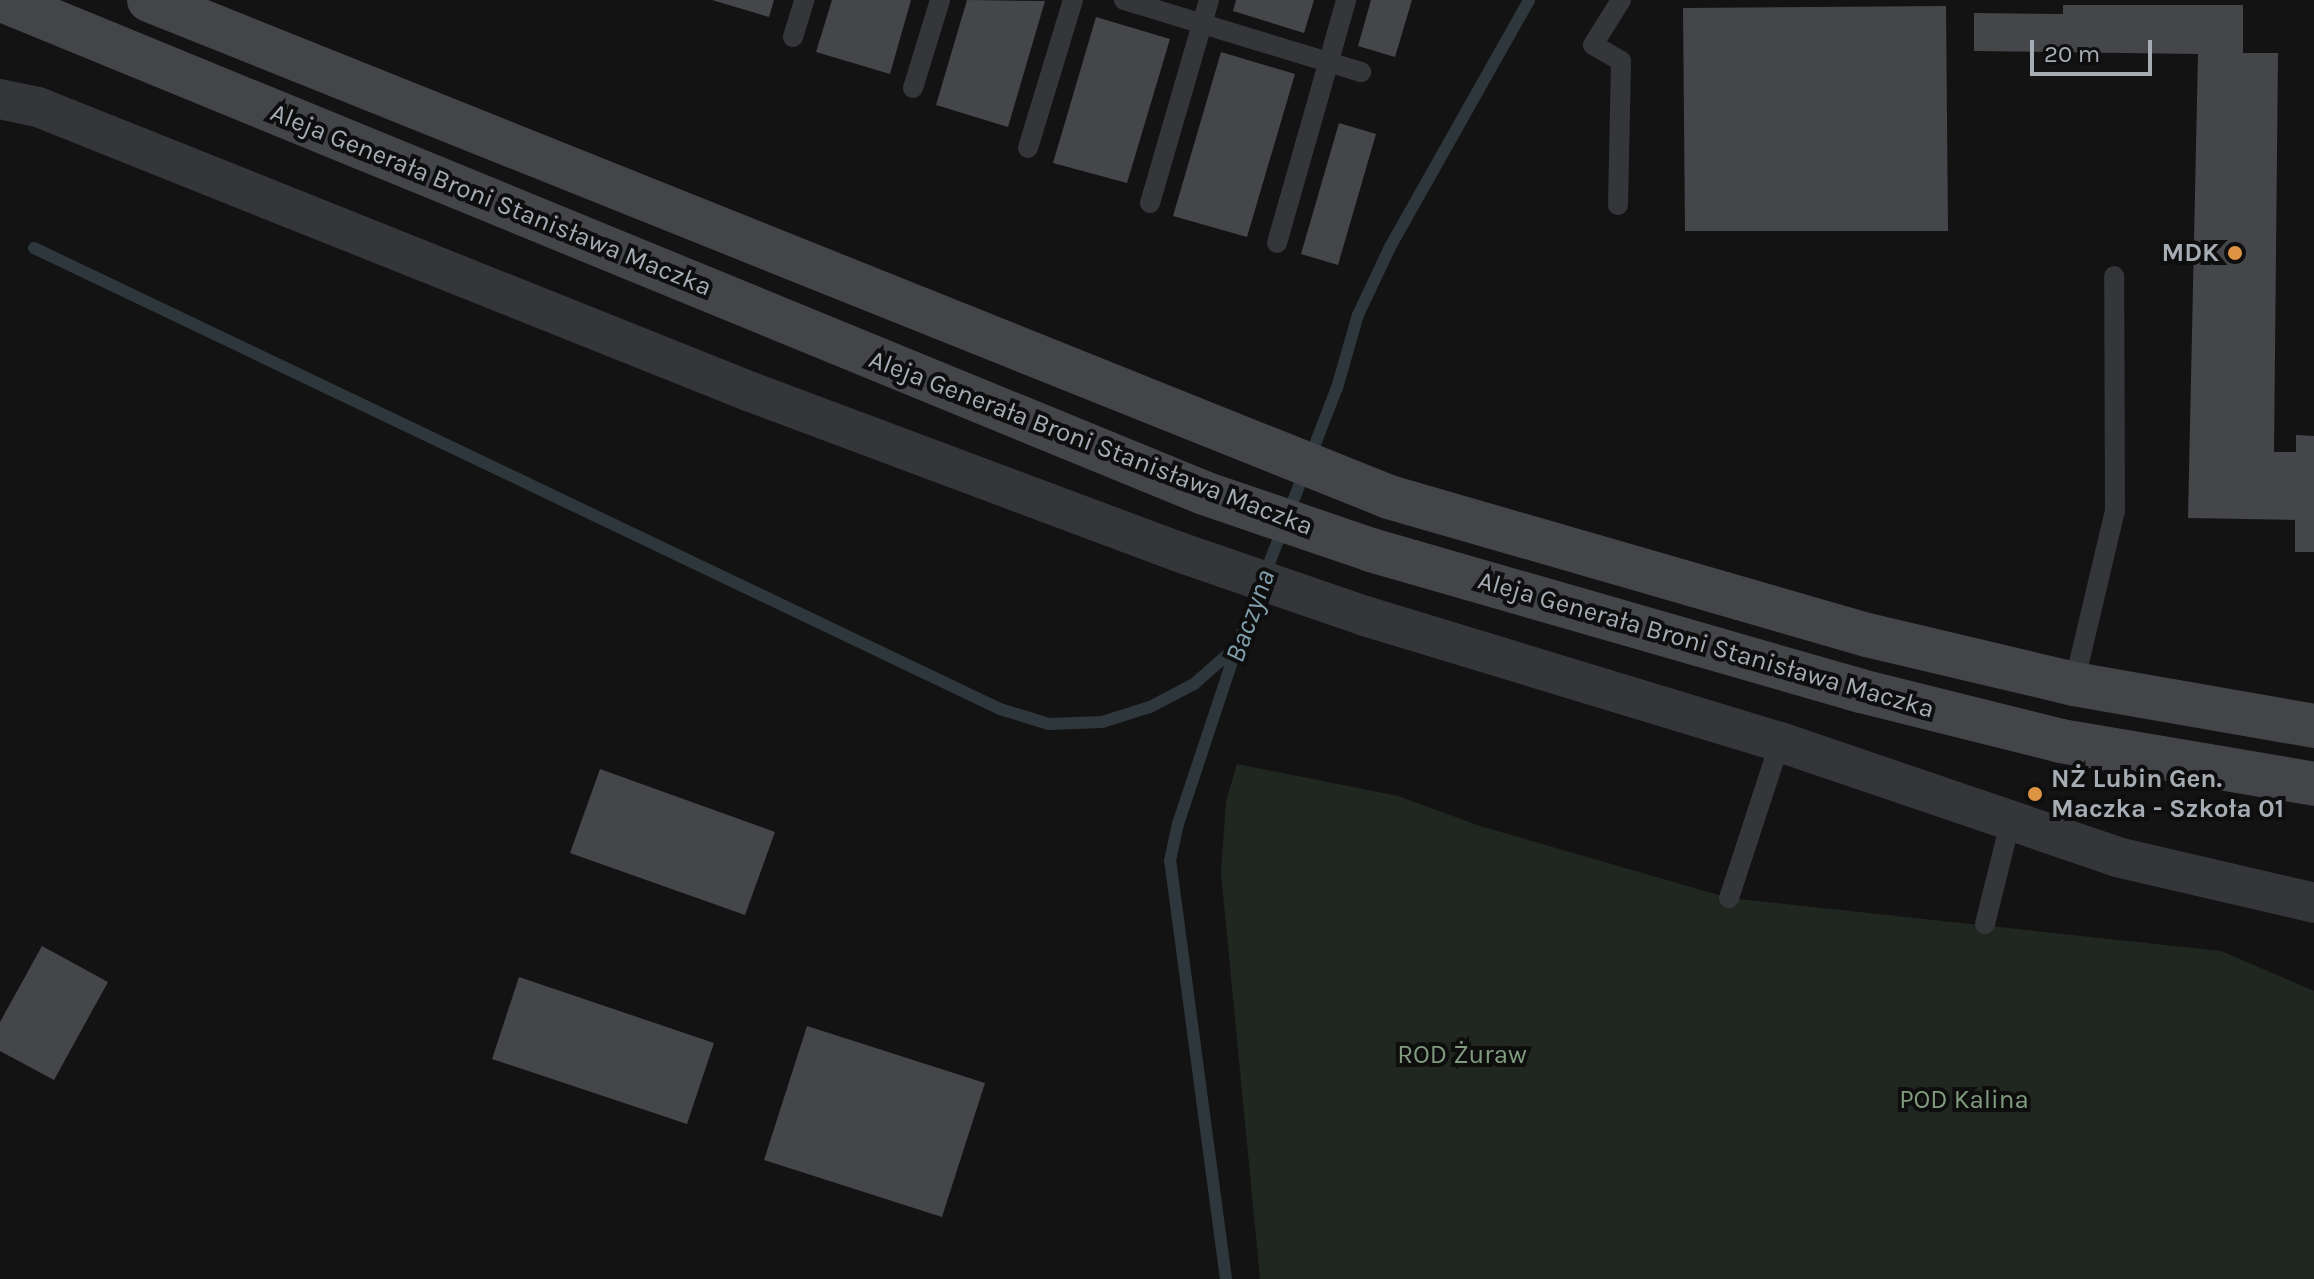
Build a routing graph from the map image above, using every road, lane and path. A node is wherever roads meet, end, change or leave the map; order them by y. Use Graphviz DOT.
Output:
graph roads {
  1 [pos="149,0"];
  2 [pos="804,0"];
  3 [pos="940,0"];
  4 [pos="1073,0"];
  5 [pos="1124,0"];
  6 [pos="1209,0"];
  7 [pos="1346,0"];
  8 [pos="1621,0"];
  9 [pos="18,6"];
  10 [pos="1202,24"];
  11 [pos="793,37"];
  12 [pos="1328,62"];
  13 [pos="1361,72"];
  14 [pos="913,88"];
  15 [pos="0,99"];
  16 [pos="1028,148"];
  17 [pos="1150,203"];
  18 [pos="1618,205"];
  19 [pos="1277,243"];
  20 [pos="2114,276"];
  21 [pos="2074,684"];
  22 [pos="2314,726"];
  23 [pos="1780,742"];
  24 [pos="2314,784"];
  25 [pos="2011,819"];
  26 [pos="1729,898"];
  27 [pos="2314,903"];
  28 [pos="1985,924"];
  1 -- 21 [label="main road, Aleja Generała Broni Stanisława Maczka"];
  2 -- 11 [label="lane"];
  3 -- 14 [label="lane"];
  4 -- 16 [label="lane"];
  5 -- 10 [label="lane"];
  6 -- 10 [label="lane"];
  7 -- 12 [label="lane"];
  8 -- 18 [label="lane"];
  9 -- 24 [label="main road, Aleja Generała Broni Stanisława Maczka"];
  10 -- 12 [label="lane"];
  10 -- 17 [label="lane"];
  12 -- 13 [label="lane"];
  12 -- 19 [label="lane"];
  15 -- 23 [label="street"];
  20 -- 21 [label="lane"];
  21 -- 22 [label="main road, Aleja Generała Broni Stanisława Maczka"];
  23 -- 25 [label="street"];
  23 -- 26 [label="lane"];
  25 -- 27 [label="street"];
  25 -- 28 [label="lane"];
}
